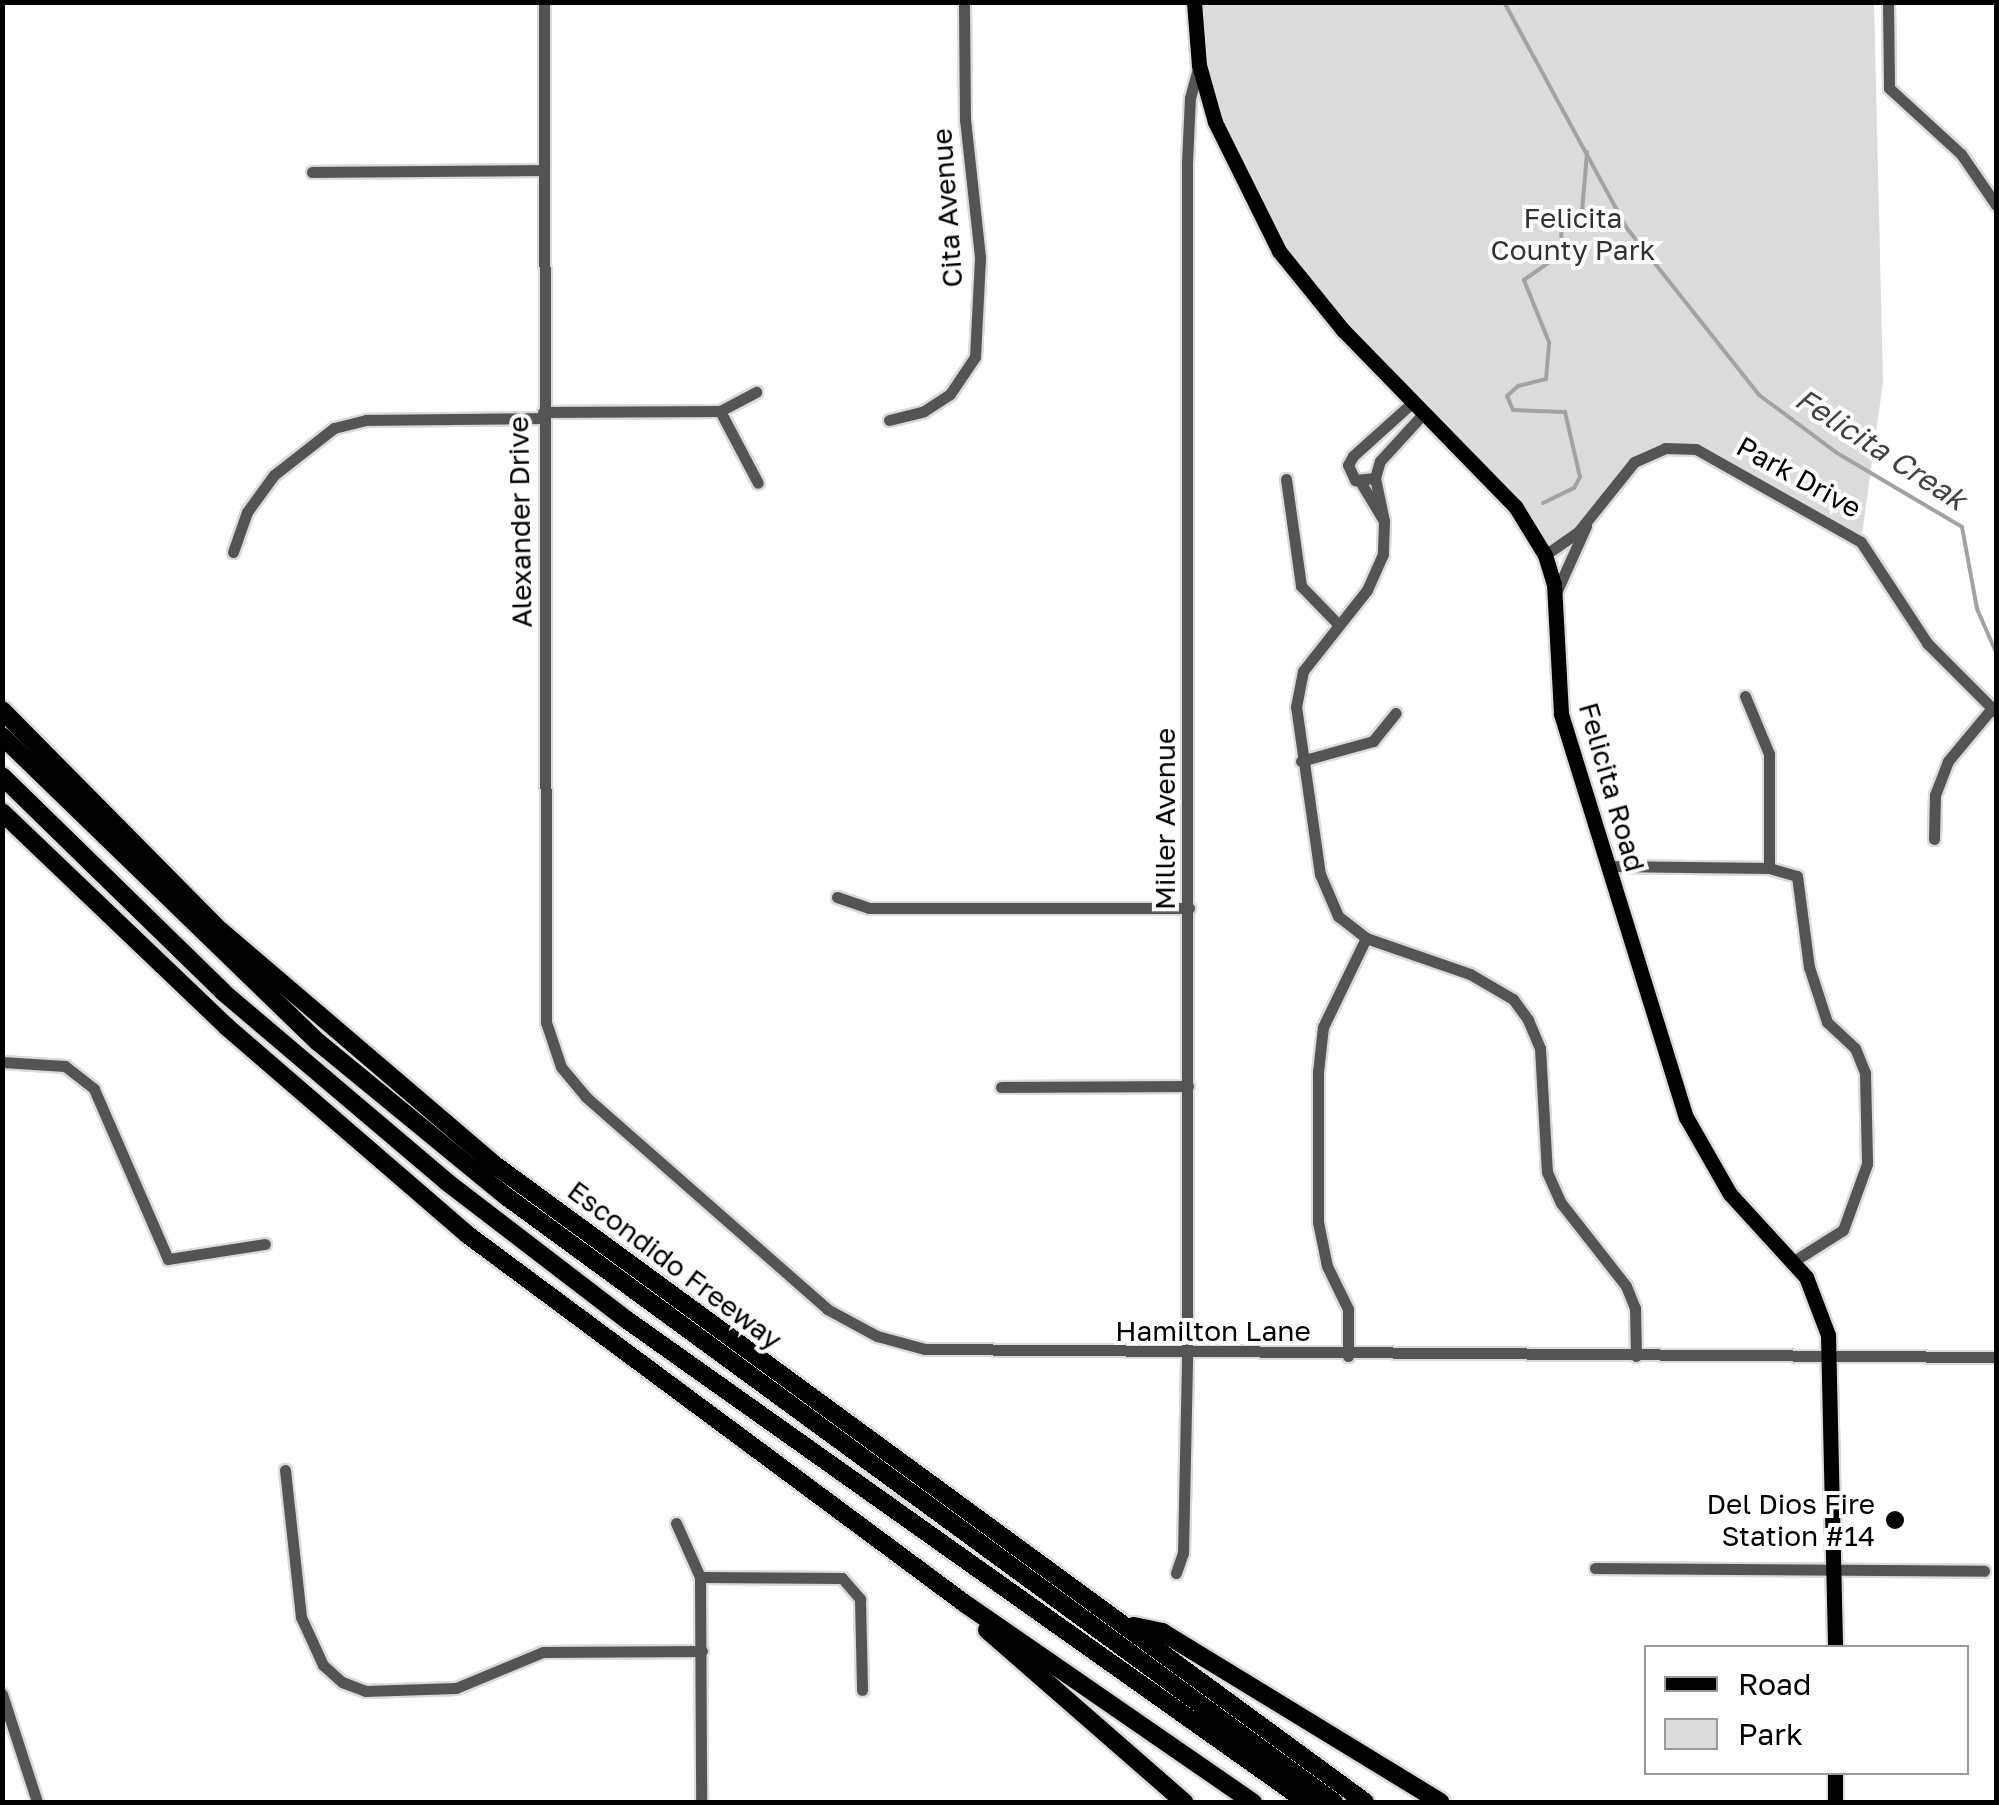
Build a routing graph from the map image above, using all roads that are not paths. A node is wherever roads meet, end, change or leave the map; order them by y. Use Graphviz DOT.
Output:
graph roads {
  1 [pos="544,2"];
  2 [pos="964,2"];
  3 [pos="1194,2"];
  4 [pos="1888,2"];
  5 [pos="1199,65"];
  6 [pos="544,170"];
  7 [pos="312,172"];
  8 [pos="1996,205"];
  9 [pos="756,392"];
  10 [pos="1419,407"];
  11 [pos="720,411"];
  12 [pos="543,415"];
  13 [pos="889,420"];
  14 [pos="1374,478"];
  15 [pos="1286,479"];
  16 [pos="758,483"];
  17 [pos="1360,483"];
  18 [pos="1384,522"];
  19 [pos="1587,522"];
  20 [pos="233,552"];
  21 [pos="1545,555"];
  22 [pos="1555,595"];
  23 [pos="1338,624"];
  24 [pos="1745,696"];
  25 [pos="2,710"];
  26 [pos="1994,710"];
  27 [pos="1396,712"];
  28 [pos="2,736"];
  29 [pos="1301,762"];
  30 [pos="2,776"];
  31 [pos="2,812"];
  32 [pos="1934,839"];
  33 [pos="1607,866"];
  34 [pos="1769,868"];
  35 [pos="837,897"];
  36 [pos="1189,908"];
  37 [pos="1366,938"];
  38 [pos="550,1041"];
  39 [pos="2,1062"];
  40 [pos="1188,1086"];
  41 [pos="1001,1087"];
  42 [pos="265,1244"];
  43 [pos="1794,1262"];
  44 [pos="1187,1355"];
  45 [pos="1348,1356"];
  46 [pos="1636,1356"];
  47 [pos="1832,1356"];
  48 [pos="1996,1357"];
  49 [pos="285,1470"];
  50 [pos="676,1523"];
  51 [pos="1596,1568"];
  52 [pos="1834,1570"];
  53 [pos="1984,1571"];
  54 [pos="1176,1572"];
  55 [pos="700,1577"];
  56 [pos="964,1604"];
  57 [pos="1124,1624"];
  58 [pos="1835,1645"];
  59 [pos="702,1652"];
  60 [pos="862,1690"];
  61 [pos="2,1694"];
  62 [pos="1204,1709"];
  63 [pos="1305,1759"];
  64 [pos="1836,1775"];
  65 [pos="36,1802"];
  66 [pos="702,1802"];
  67 [pos="1184,1802"];
  68 [pos="1254,1802"];
  69 [pos="1307,1802"];
  70 [pos="1334,1802"];
  71 [pos="1365,1802"];
  72 [pos="1440,1802"];
  73 [pos="1836,1802"];
  1 -- 6 [label="street, Alexander Drive"];
  2 -- 13 [label="street, Cita Avenue"];
  3 -- 5 [label="main road, Felicita Road"];
  4 -- 8 [label="street"];
  5 -- 10 [label="main road, Felicita Road"];
  5 -- 36 [label="street, Miller Avenue"];
  6 -- 7 [label="street"];
  6 -- 12 [label="street, Alexander Drive"];
  9 -- 11 [label="street"];
  10 -- 14 [label="street"];
  10 -- 17 [label="street"];
  10 -- 21 [label="main road, Felicita Road"];
  11 -- 12 [label="street"];
  11 -- 16 [label="street"];
  12 -- 20 [label="street"];
  12 -- 38 [label="street, Alexander Drive"];
  14 -- 17 [label="street"];
  14 -- 18 [label="street"];
  15 -- 23 [label="street"];
  17 -- 18 [label="street"];
  18 -- 23 [label="street"];
  19 -- 21 [label="street, Park Drive"];
  19 -- 22 [label="street, Park Drive"];
  19 -- 26 [label="street, Park Drive"];
  21 -- 22 [label="main road, Felicita Road"];
  22 -- 33 [label="main road, Felicita Road"];
  23 -- 29 [label="street"];
  24 -- 34 [label="street"];
  25 -- 57 [label="highway, Escondido Freeway"];
  26 -- 32 [label="street"];
  27 -- 29 [label="street"];
  28 -- 62 [label="highway"];
  29 -- 37 [label="street"];
  30 -- 69 [label="highway"];
  31 -- 56 [label="highway"];
  33 -- 34 [label="street"];
  33 -- 43 [label="main road, Felicita Road"];
  34 -- 43 [label="street"];
  35 -- 36 [label="street"];
  36 -- 40 [label="street, Miller Avenue"];
  37 -- 45 [label="street"];
  37 -- 46 [label="street"];
  38 -- 44 [label="street, Hamilton Lane"];
  39 -- 42 [label="street"];
  40 -- 41 [label="street"];
  40 -- 44 [label="street, Miller Avenue"];
  43 -- 47 [label="main road, Felicita Road"];
  44 -- 45 [label="street, Hamilton Lane"];
  44 -- 54 [label="street, Miller Avenue"];
  45 -- 46 [label="street, Hamilton Lane"];
  46 -- 47 [label="street, Hamilton Lane"];
  47 -- 48 [label="street, Hamilton Lane"];
  47 -- 52 [label="main road, Felicita Road"];
  49 -- 59 [label="street"];
  50 -- 55 [label="street"];
  51 -- 52 [label="street"];
  52 -- 53 [label="street"];
  52 -- 58 [label="main road, Felicita Road"];
  55 -- 59 [label="street"];
  55 -- 60 [label="street"];
  56 -- 67 [label="highway"];
  56 -- 68 [label="highway"];
  57 -- 63 [label="highway, Escondido Freeway"];
  57 -- 72 [label="highway"];
  59 -- 66 [label="street"];
  61 -- 65 [label="street"];
  62 -- 63 [label="highway"];
  62 -- 70 [label="highway"];
  63 -- 71 [label="highway, Escondido Freeway"];
  64 -- 73 [label="main road"];
}
